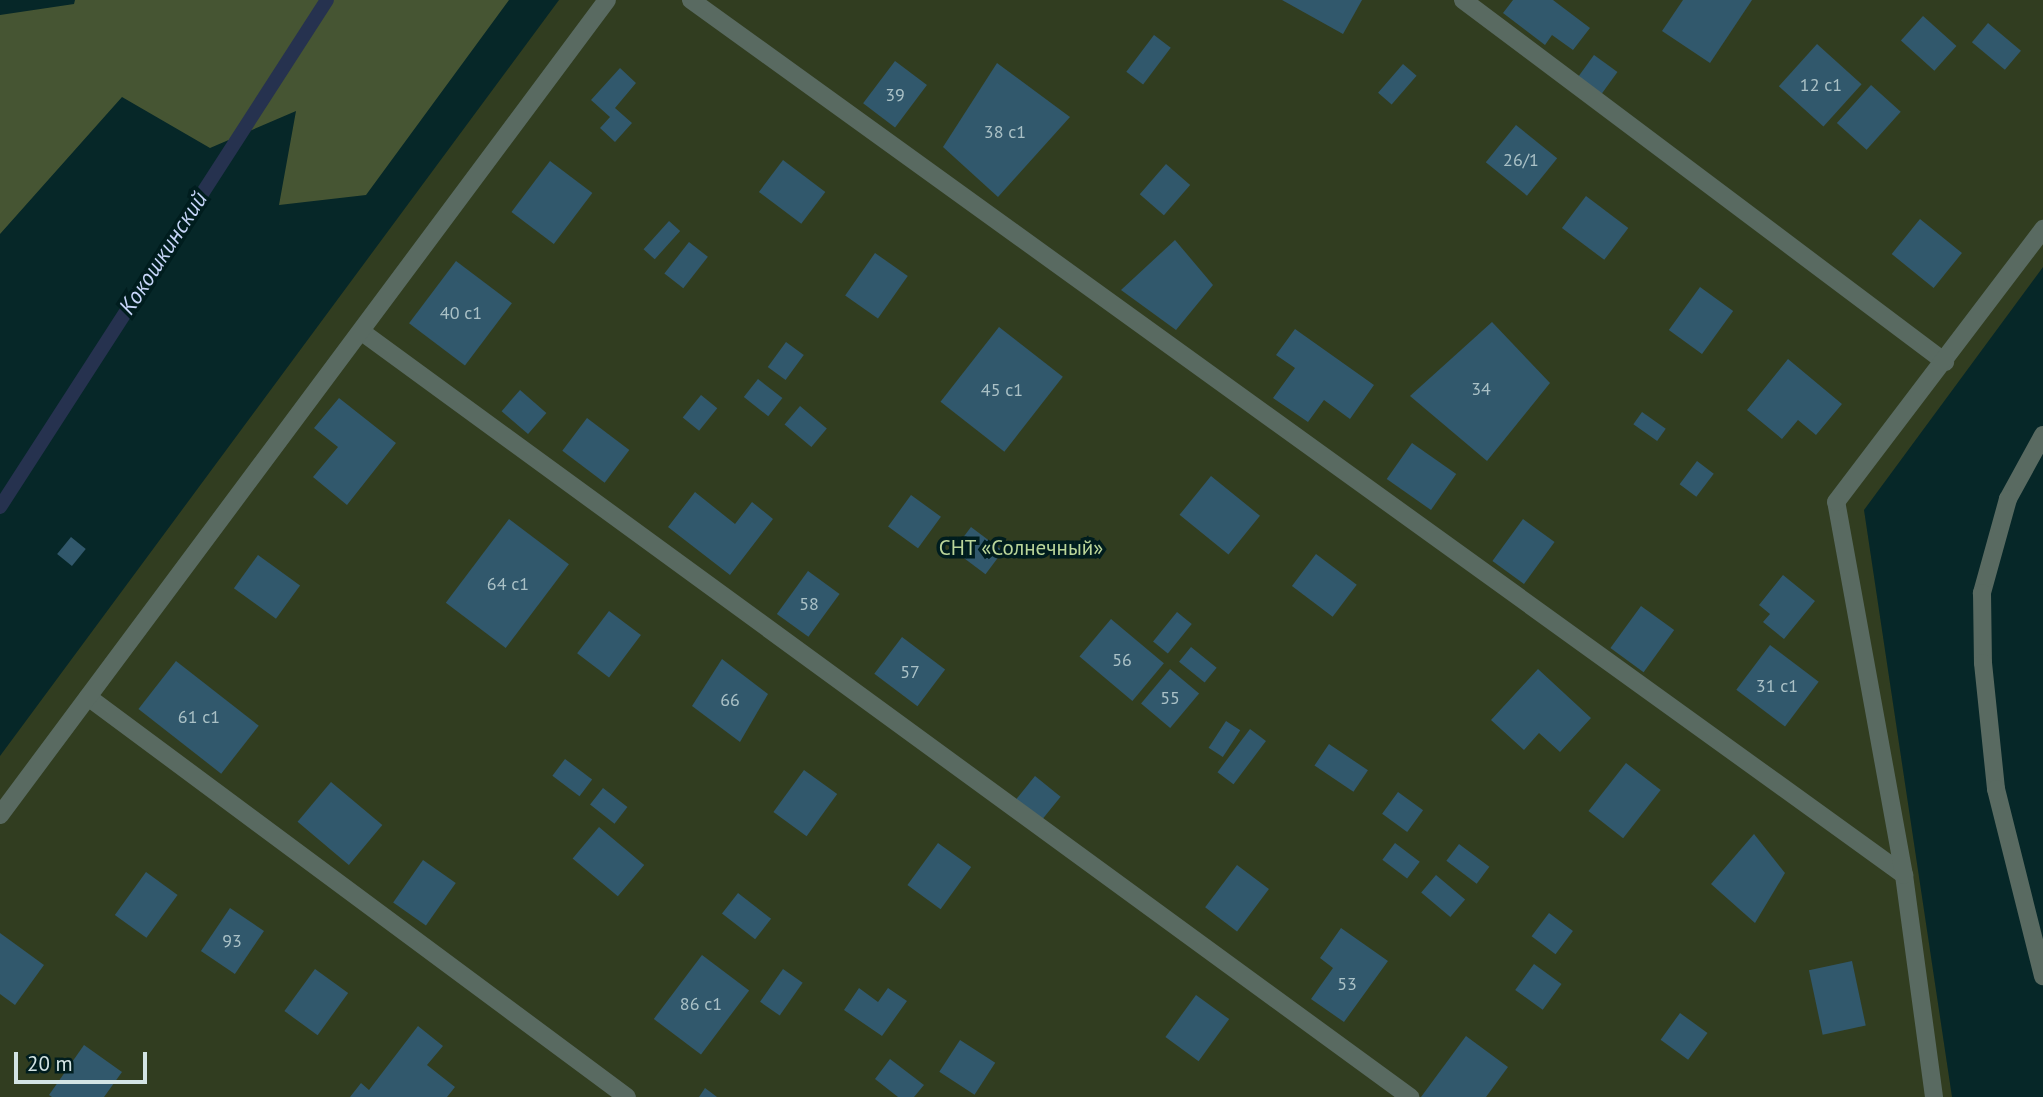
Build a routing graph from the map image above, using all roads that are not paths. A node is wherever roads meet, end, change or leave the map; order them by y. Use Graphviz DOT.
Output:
graph roads {
  1 [pos="607,0"];
  2 [pos="691,0"];
  3 [pos="1463,0"];
  4 [pos="2043,229"];
  5 [pos="362,332"];
  6 [pos="1945,362"];
  7 [pos="2043,435"];
  8 [pos="88,697"];
  9 [pos="0,815"];
  10 [pos="1904,875"];
  11 [pos="2043,976"];
  12 [pos="627,1097"];
  13 [pos="1410,1097"];
  14 [pos="1934,1097"];
  1 -- 5 [label="street"];
  2 -- 10 [label="street"];
  3 -- 6 [label="street"];
  4 -- 6 [label="street"];
  5 -- 8 [label="street"];
  5 -- 13 [label="street"];
  6 -- 10 [label="street"];
  7 -- 11 [label="street"];
  8 -- 9 [label="street"];
  8 -- 12 [label="street"];
  10 -- 14 [label="street"];
}
